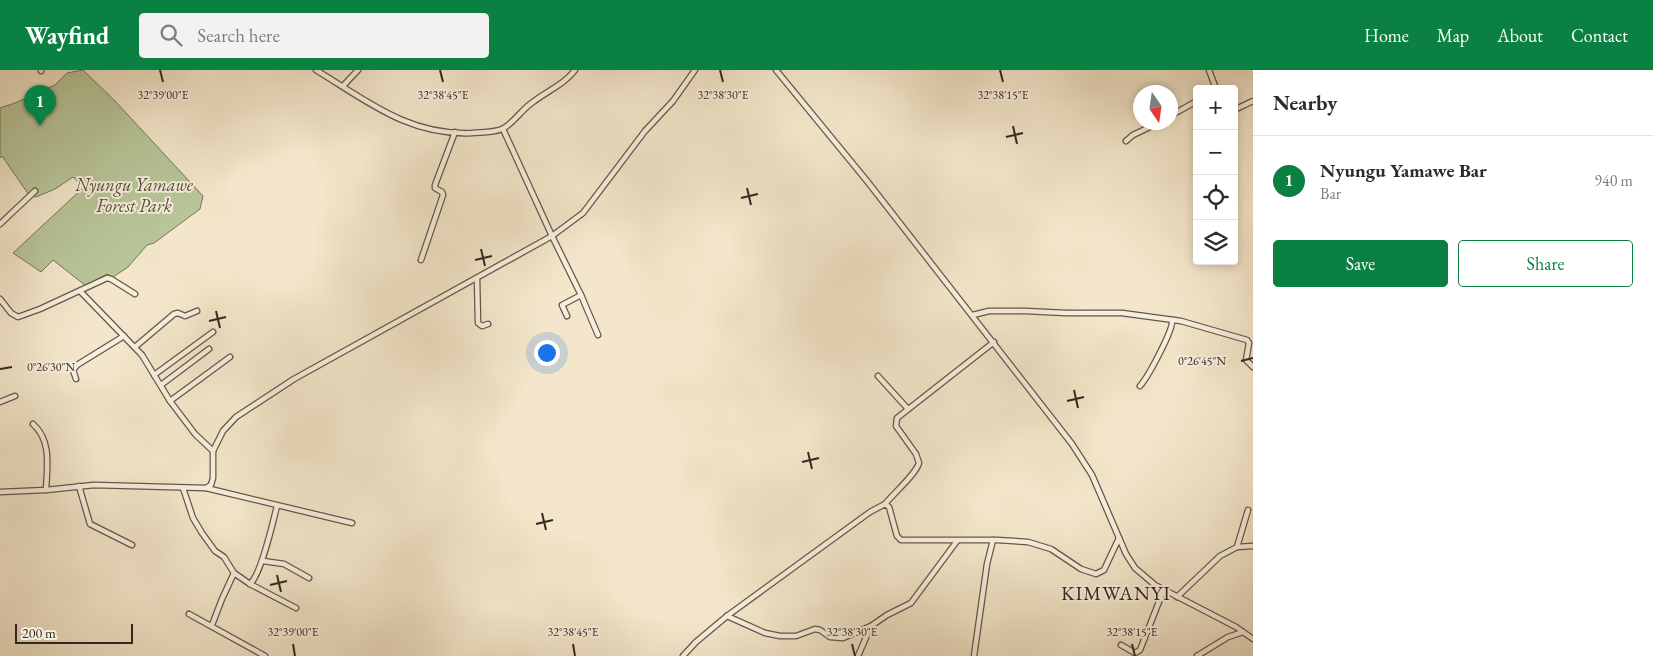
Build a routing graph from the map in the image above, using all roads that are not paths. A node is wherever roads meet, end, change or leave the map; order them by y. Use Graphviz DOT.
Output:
graph roads {
  1 [pos="316,70"];
  2 [pos="358,70"];
  3 [pos="575,70"];
  4 [pos="695,70"];
  5 [pos="776,70"];
  6 [pos="1209,70"];
  7 [pos="1215,85"];
  8 [pos="343,86"];
  9 [pos="1253,101"];
  10 [pos="1193,103"];
  11 [pos="1238,108"];
  12 [pos="1178,112"];
  13 [pos="503,129"];
  14 [pos="1143,130"];
  15 [pos="455,132"];
  16 [pos="1126,141"];
  17 [pos="35,191"];
  18 [pos="0,224"];
  19 [pos="552,236"];
  20 [pos="421,260"];
  21 [pos="478,278"];
  22 [pos="80,291"];
  23 [pos="135,294"];
  24 [pos="581,295"];
  25 [pos="0,299"];
  26 [pos="197,311"];
  27 [pos="973,315"];
  28 [pos="567,316"];
  29 [pos="1172,320"];
  30 [pos="488,324"];
  31 [pos="213,332"];
  32 [pos="124,336"];
  33 [pos="598,336"];
  34 [pos="994,342"];
  35 [pos="135,347"];
  36 [pos="209,349"];
  37 [pos="230,357"];
  38 [pos="1253,367"];
  39 [pos="154,375"];
  40 [pos="878,376"];
  41 [pos="76,379"];
  42 [pos="161,385"];
  43 [pos="1140,386"];
  44 [pos="15,396"];
  45 [pos="170,401"];
  46 [pos="0,402"];
  47 [pos="908,409"];
  48 [pos="33,424"];
  49 [pos="213,451"];
  50 [pos="79,486"];
  51 [pos="183,488"];
  52 [pos="206,488"];
  53 [pos="46,490"];
  54 [pos="0,492"];
  55 [pos="885,504"];
  56 [pos="277,506"];
  57 [pos="1248,510"];
  58 [pos="352,523"];
  59 [pos="1118,538"];
  60 [pos="993,540"];
  61 [pos="957,541"];
  62 [pos="132,545"];
  63 [pos="1253,546"];
  64 [pos="1237,547"];
  65 [pos="262,560"];
  66 [pos="234,573"];
  67 [pos="309,578"];
  68 [pos="250,584"];
  69 [pos="1164,590"];
  70 [pos="1177,597"];
  71 [pos="296,608"];
  72 [pos="188,614"];
  73 [pos="727,616"];
  74 [pos="212,625"];
  75 [pos="871,626"];
  76 [pos="1243,632"];
  77 [pos="1253,639"];
  78 [pos="1121,645"];
  79 [pos="265,656"];
  80 [pos="683,656"];
  81 [pos="858,656"];
  82 [pos="974,656"];
  83 [pos="1197,656"];
  1 -- 8 [label="street"];
  2 -- 8 [label="street"];
  3 -- 13 [label="street"];
  4 -- 19 [label="street"];
  5 -- 27 [label="street"];
  6 -- 7 [label="street"];
  8 -- 15 [label="street"];
  9 -- 11 [label="street"];
  10 -- 12 [label="street"];
  13 -- 15 [label="street"];
  13 -- 19 [label="street"];
  14 -- 16 [label="street"];
  15 -- 20 [label="street"];
  17 -- 18 [label="street"];
  19 -- 21 [label="street"];
  19 -- 24 [label="street"];
  21 -- 30 [label="street"];
  21 -- 49 [label="street"];
  22 -- 23 [label="street"];
  22 -- 25 [label="street"];
  22 -- 32 [label="street"];
  24 -- 28 [label="street"];
  24 -- 33 [label="street"];
  26 -- 35 [label="street"];
  27 -- 29 [label="street"];
  27 -- 34 [label="street"];
  29 -- 38 [label="street"];
  29 -- 43 [label="street"];
  31 -- 39 [label="street"];
  32 -- 35 [label="street"];
  32 -- 41 [label="street"];
  34 -- 47 [label="street"];
  34 -- 59 [label="street"];
  35 -- 39 [label="street"];
  36 -- 42 [label="street"];
  37 -- 45 [label="street"];
  39 -- 42 [label="street"];
  40 -- 47 [label="street"];
  42 -- 45 [label="street"];
  44 -- 46 [label="street"];
  45 -- 49 [label="street"];
  47 -- 55 [label="street"];
  48 -- 53 [label="street"];
  49 -- 52 [label="street"];
  50 -- 51 [label="street"];
  50 -- 53 [label="street"];
  50 -- 62 [label="street"];
  51 -- 52 [label="street"];
  51 -- 66 [label="street"];
  52 -- 56 [label="street"];
  53 -- 54 [label="street"];
  55 -- 61 [label="street"];
  55 -- 73 [label="street"];
  56 -- 58 [label="street"];
  56 -- 65 [label="street"];
  57 -- 64 [label="street"];
  59 -- 60 [label="street"];
  59 -- 69 [label="street"];
  60 -- 61 [label="street"];
  60 -- 82 [label="street"];
  61 -- 75 [label="street"];
  63 -- 64 [label="street"];
  64 -- 70 [label="street"];
  65 -- 67 [label="street"];
  65 -- 68 [label="street"];
  66 -- 68 [label="street"];
  66 -- 74 [label="street"];
  68 -- 71 [label="street"];
  69 -- 70 [label="street"];
  69 -- 78 [label="street"];
  70 -- 76 [label="street"];
  72 -- 74 [label="street"];
  73 -- 75 [label="street"];
  73 -- 80 [label="street"];
  74 -- 79 [label="street"];
  75 -- 81 [label="street"];
  76 -- 77 [label="street"];
  76 -- 83 [label="street"];
}
